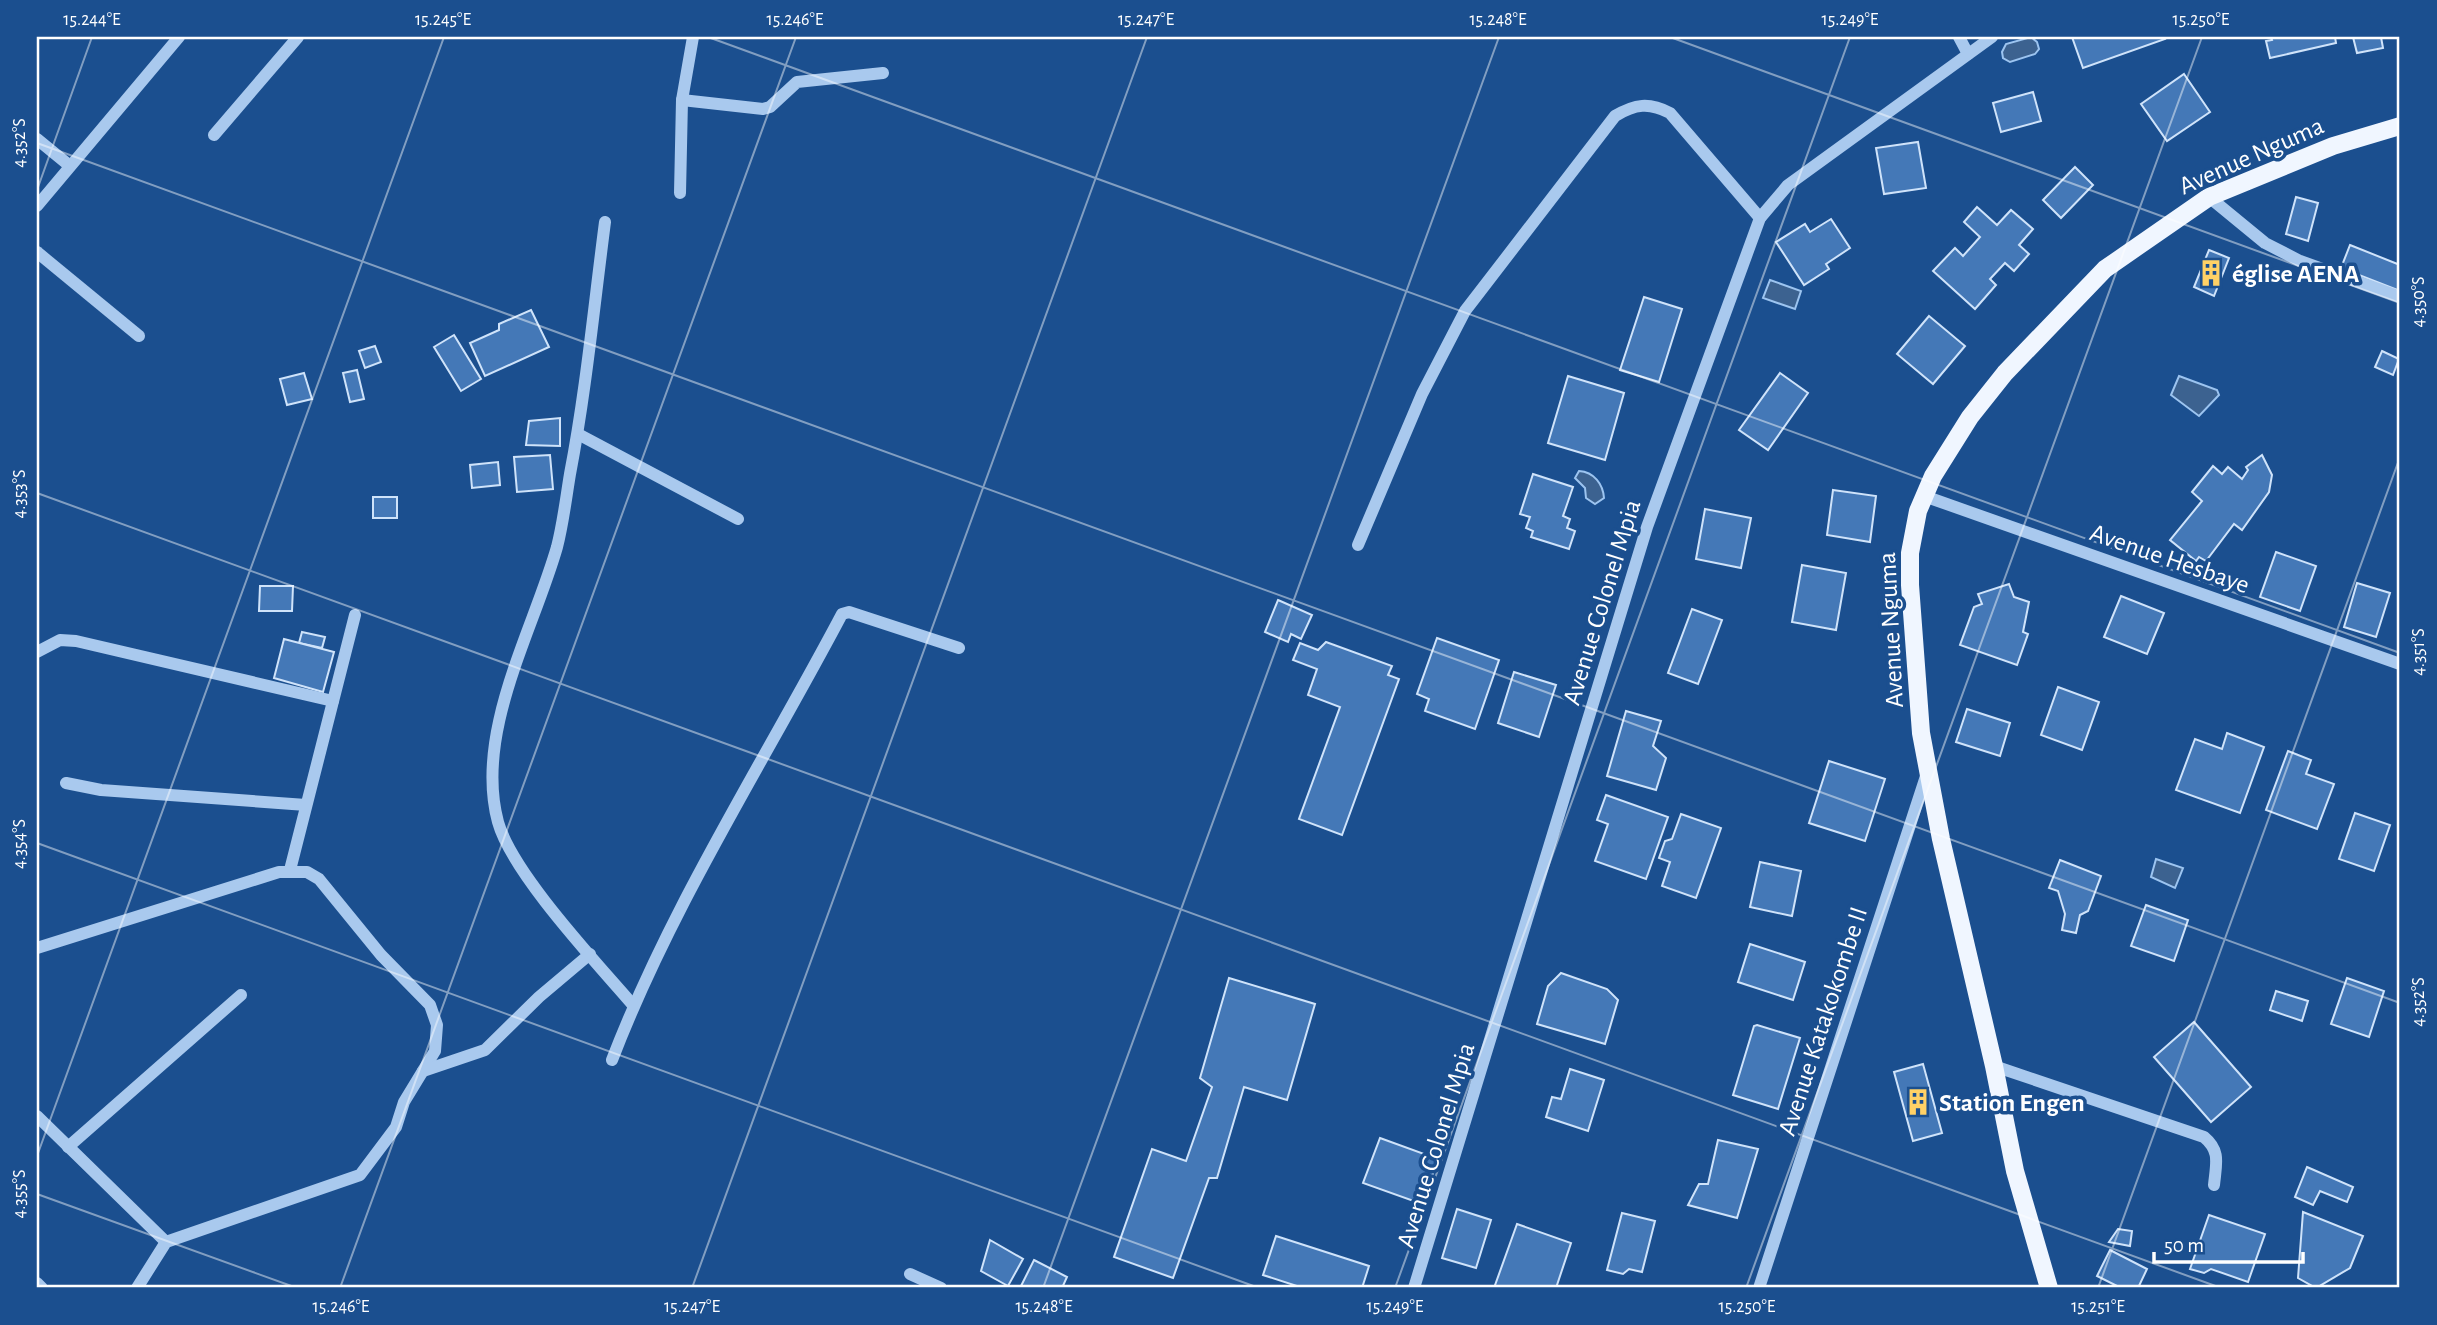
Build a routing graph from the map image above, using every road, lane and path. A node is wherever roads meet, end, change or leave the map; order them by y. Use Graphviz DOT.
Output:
graph roads {
  1 [pos="179,37"];
  2 [pos="298,37"];
  3 [pos="693,37"];
  4 [pos="1959,37"];
  5 [pos="1992,37"];
  6 [pos="1969,54"];
  7 [pos="883,73"];
  8 [pos="682,100"];
  9 [pos="2400,126"];
  10 [pos="214,135"];
  11 [pos="37,139"];
  12 [pos="69,166"];
  13 [pos="680,193"];
  14 [pos="2209,197"];
  15 [pos="37,206"];
  16 [pos="1760,218"];
  17 [pos="605,222"];
  18 [pos="37,252"];
  19 [pos="2400,297"];
  20 [pos="139,336"];
  21 [pos="578,434"];
  22 [pos="1924,496"];
  23 [pos="738,519"];
  24 [pos="1358,544"];
  25 [pos="355,615"];
  26 [pos="959,648"];
  27 [pos="37,652"];
  28 [pos="2400,664"];
  29 [pos="333,701"];
  30 [pos="1928,769"];
  31 [pos="66,783"];
  32 [pos="306,805"];
  33 [pos="290,870"];
  34 [pos="38,945"];
  35 [pos="590,954"];
  36 [pos="241,995"];
  37 [pos="633,1005"];
  38 [pos="612,1060"];
  39 [pos="1994,1066"];
  40 [pos="423,1071"];
  41 [pos="37,1116"];
  42 [pos="68,1147"];
  43 [pos="2214,1185"];
  44 [pos="166,1242"];
  45 [pos="910,1274"];
  46 [pos="37,1283"];
  47 [pos="42,1288"];
  48 [pos="137,1288"];
  49 [pos="941,1288"];
  50 [pos="1414,1288"];
  51 [pos="1759,1288"];
  52 [pos="2049,1288"];
  1 -- 12 [label="street"];
  2 -- 10 [label="street"];
  3 -- 8 [label="street"];
  4 -- 6 [label="street"];
  5 -- 6 [label="street, Avenue Colonel Mpia"];
  6 -- 16 [label="street, Avenue Colonel Mpia"];
  7 -- 8 [label="street"];
  8 -- 13 [label="street"];
  9 -- 14 [label="main road, Avenue Nguma"];
  11 -- 12 [label="street"];
  12 -- 15 [label="street"];
  14 -- 19 [label="street"];
  14 -- 22 [label="main road, Avenue Nguma"];
  16 -- 24 [label="street"];
  16 -- 50 [label="street, Avenue Colonel Mpia"];
  17 -- 21 [label="street"];
  18 -- 20 [label="street"];
  21 -- 23 [label="street"];
  21 -- 35 [label="street"];
  22 -- 28 [label="street, Avenue Hesbaye"];
  22 -- 30 [label="main road, Avenue Nguma"];
  25 -- 29 [label="street"];
  26 -- 37 [label="street"];
  27 -- 29 [label="street"];
  29 -- 32 [label="street"];
  30 -- 39 [label="main road, Avenue Nguma"];
  30 -- 51 [label="street, Avenue Katakokombe II"];
  31 -- 32 [label="street"];
  32 -- 33 [label="street"];
  33 -- 34 [label="street"];
  33 -- 40 [label="street"];
  35 -- 37 [label="street"];
  35 -- 40 [label="street"];
  36 -- 42 [label="street"];
  37 -- 38 [label="street"];
  39 -- 43 [label="street"];
  39 -- 52 [label="main road, Avenue Nguma"];
  40 -- 44 [label="street"];
  41 -- 42 [label="street"];
  42 -- 44 [label="street"];
  44 -- 48 [label="street"];
  45 -- 49 [label="street"];
  46 -- 47 [label="street"];
}
